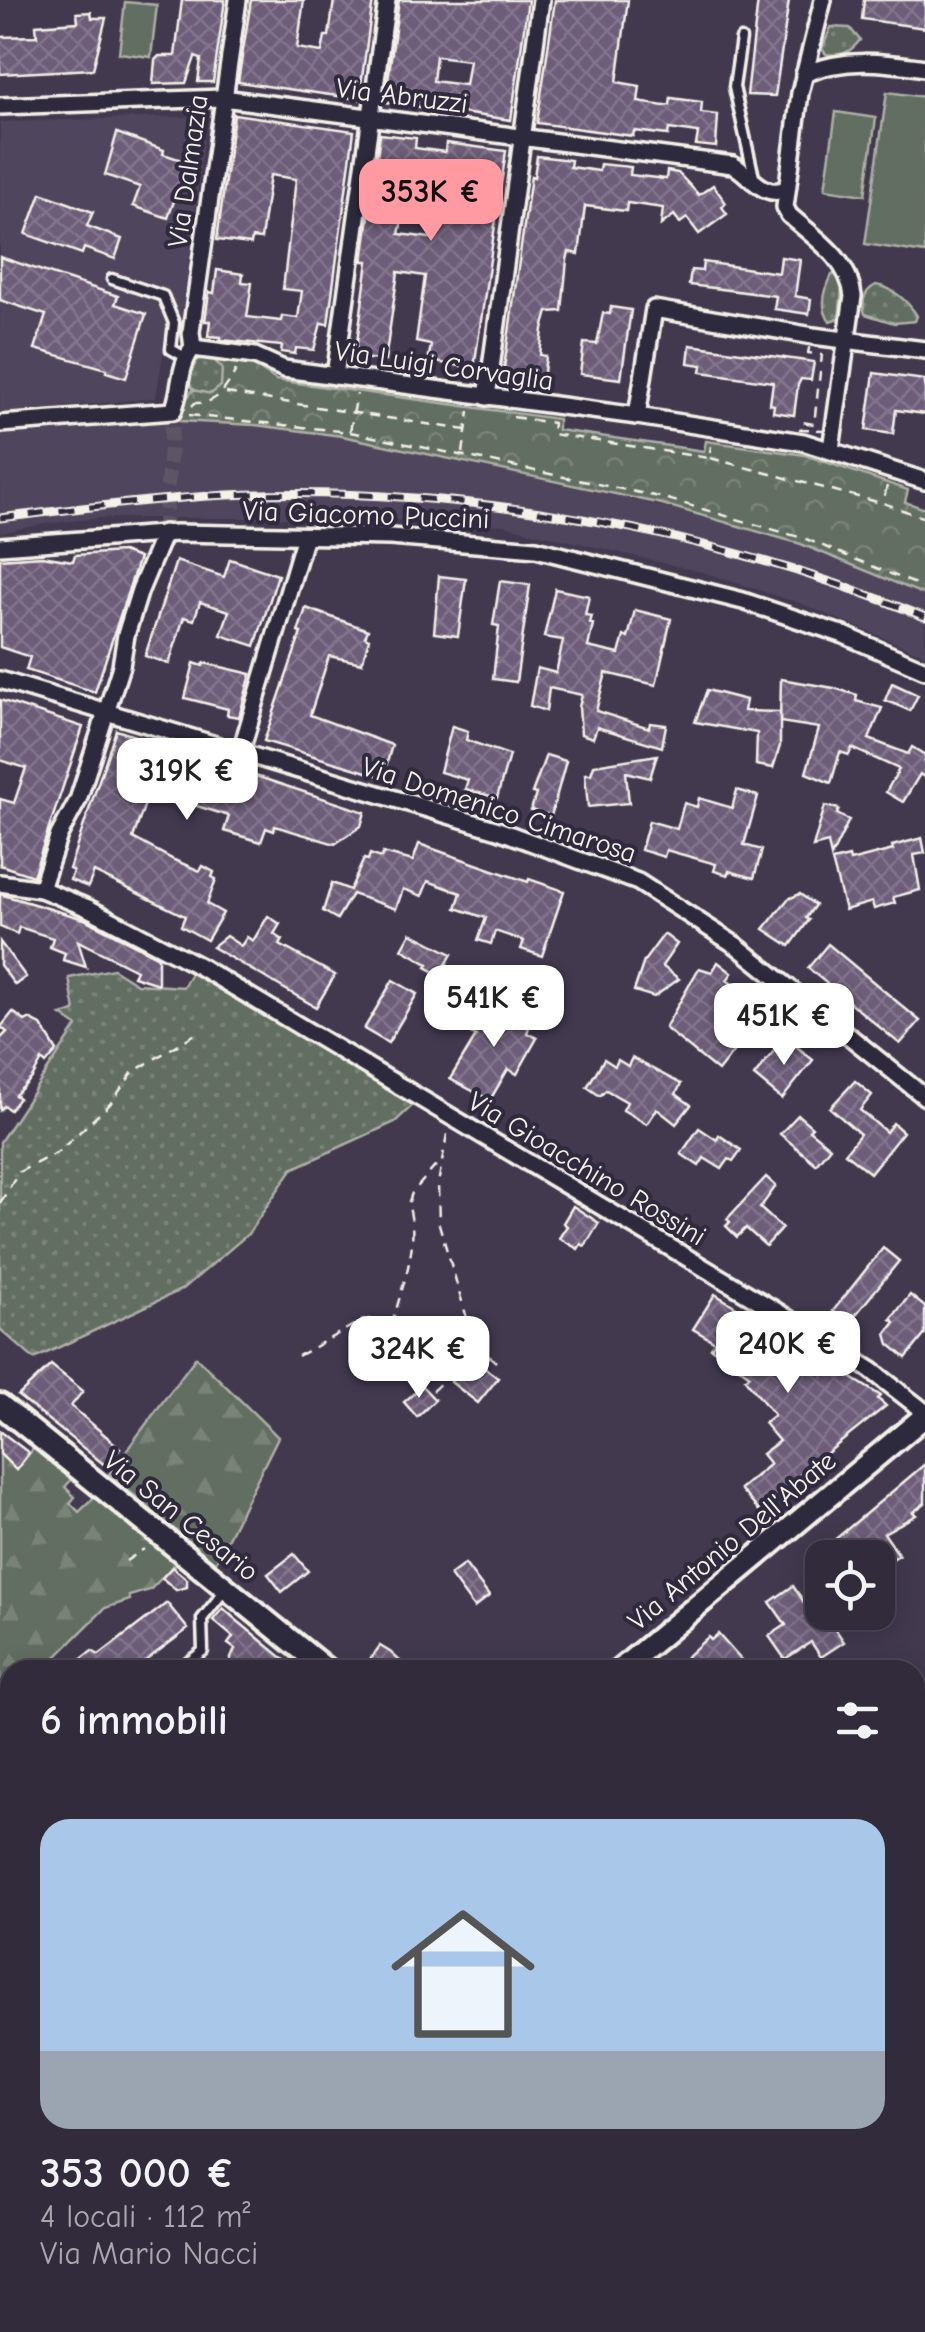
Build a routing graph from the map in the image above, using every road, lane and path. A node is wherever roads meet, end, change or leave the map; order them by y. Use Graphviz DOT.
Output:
graph roads {
  1 [pos="238,0"];
  2 [pos="386,0"];
  3 [pos="542,0"];
  4 [pos="823,0"];
  5 [pos="741,39"];
  6 [pos="925,68"];
  7 [pos="804,74"];
  8 [pos="223,98"];
  9 [pos="0,106"];
  10 [pos="370,117"];
  11 [pos="522,137"];
  12 [pos="755,181"];
  13 [pos="786,189"];
  14 [pos="112,280"];
  15 [pos="847,341"];
  16 [pos="925,350"];
  17 [pos="190,353"];
  18 [pos="246,371"];
  19 [pos="335,376"];
  20 [pos="224,393"];
  21 [pos="353,394"];
  22 [pos="486,397"];
  23 [pos="194,403"];
  24 [pos="469,411"];
  25 [pos="353,412"];
  26 [pos="179,413"];
  27 [pos="503,416"];
  28 [pos="637,416"];
  29 [pos="0,424"];
  30 [pos="466,430"];
  31 [pos="350,432"];
  32 [pos="711,444"];
  33 [pos="831,449"];
  34 [pos="462,454"];
  35 [pos="709,458"];
  36 [pos="925,481"];
  37 [pos="887,486"];
  38 [pos="882,504"];
  39 [pos="925,518"];
  40 [pos="164,533"];
  41 [pos="305,536"];
  42 [pos="0,546"];
  43 [pos="925,588"];
  44 [pos="925,670"];
  45 [pos="0,680"];
  46 [pos="104,713"];
  47 [pos="240,754"];
  48 [pos="0,882"];
  49 [pos="40,889"];
  50 [pos="197,1033"];
  51 [pos="923,1089"];
  52 [pos="454,1120"];
  53 [pos="441,1160"];
  54 [pos="0,1204"];
  55 [pos="392,1324"];
  56 [pos="472,1336"];
  57 [pos="298,1356"];
  58 [pos="454,1358"];
  59 [pos="496,1362"];
  60 [pos="432,1391"];
  61 [pos="0,1406"];
  62 [pos="925,1414"];
  63 [pos="160,1535"];
  64 [pos="126,1561"];
  65 [pos="226,1588"];
  66 [pos="191,1660"];
  67 [pos="315,1660"];
  68 [pos="632,1660"];
  1 -- 8 [label="street, Via Dalmazia"];
  2 -- 10 [label="street"];
  3 -- 11 [label="street"];
  4 -- 7 [label="street"];
  5 -- 12 [label="lane"];
  6 -- 7 [label="street"];
  7 -- 13 [label="street"];
  8 -- 9 [label="street, Via Abruzzi"];
  8 -- 10 [label="street, Via Abruzzi"];
  8 -- 17 [label="street, Via Dalmazia"];
  10 -- 11 [label="street, Via Abruzzi"];
  10 -- 19 [label="street"];
  11 -- 12 [label="street, Via Abruzzi"];
  11 -- 22 [label="street"];
  12 -- 13 [label="street, Via Abruzzi"];
  13 -- 15 [label="street"];
  14 -- 17 [label="lane"];
  15 -- 16 [label="street"];
  15 -- 28 [label="street"];
  15 -- 33 [label="street"];
  17 -- 19 [label="street, Via Luigi Corvaglia"];
  17 -- 26 [label="street"];
  18 -- 20 [label="path"];
  19 -- 22 [label="street, Via Luigi Corvaglia"];
  20 -- 23 [label="path"];
  20 -- 25 [label="path"];
  21 -- 25 [label="path"];
  22 -- 28 [label="street, Via Luigi Corvaglia"];
  24 -- 30 [label="path"];
  25 -- 30 [label="path"];
  25 -- 31 [label="path"];
  26 -- 29 [label="street"];
  26 -- 31 [label="path"];
  27 -- 35 [label="path"];
  28 -- 33 [label="street, Via Luigi Corvaglia"];
  30 -- 34 [label="path"];
  31 -- 34 [label="path"];
  32 -- 35 [label="path"];
  33 -- 36 [label="street, Via Luigi Corvaglia"];
  34 -- 43 [label="path"];
  35 -- 38 [label="path"];
  37 -- 38 [label="path"];
  38 -- 39 [label="path"];
  40 -- 41 [label="street, Via Giacomo Puccini"];
  40 -- 42 [label="street, Via Giacomo Puccini"];
  40 -- 46 [label="street"];
  41 -- 44 [label="street, Via Giacomo Puccini"];
  41 -- 47 [label="street"];
  45 -- 46 [label="street, Via Domenico Cimarosa"];
  46 -- 47 [label="street, Via Domenico Cimarosa"];
  46 -- 49 [label="street"];
  47 -- 51 [label="street, Via Domenico Cimarosa"];
  48 -- 49 [label="street, Via Gioacchino Rossini"];
  49 -- 52 [label="street, Via Gioacchino Rossini"];
  50 -- 54 [label="path"];
  52 -- 53 [label="path"];
  52 -- 62 [label="street, Via Gioacchino Rossini"];
  53 -- 55 [label="path"];
  53 -- 56 [label="path"];
  55 -- 57 [label="path"];
  55 -- 58 [label="path"];
  56 -- 58 [label="path"];
  56 -- 59 [label="path"];
  58 -- 60 [label="path"];
  61 -- 63 [label="main road, Via San Cesario"];
  62 -- 68 [label="main road, Via Antonio Dell'Abate"];
  63 -- 64 [label="path"];
  63 -- 65 [label="main road, Via San Cesario"];
  65 -- 66 [label="lane"];
  65 -- 67 [label="main road, Via San Cesario"];
}
